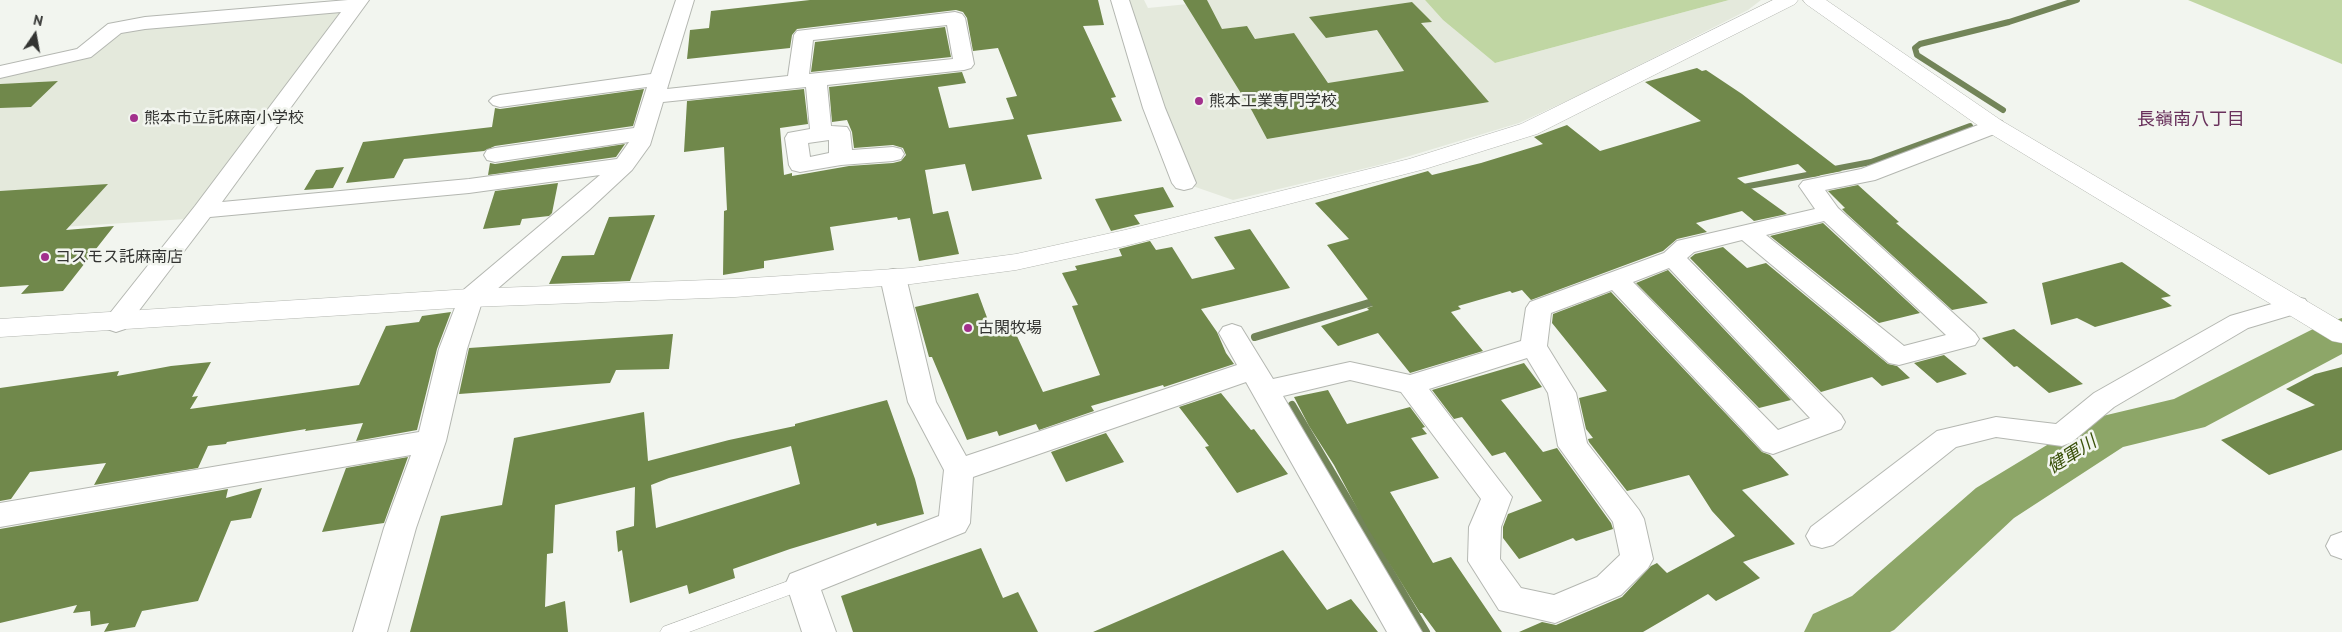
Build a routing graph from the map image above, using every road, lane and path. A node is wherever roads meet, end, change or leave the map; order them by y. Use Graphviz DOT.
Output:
graph roads {
  1 [pos="685,0"];
  2 [pos="1120,0"];
  3 [pos="1788,0"];
  4 [pos="1813,0"];
  5 [pos="358,3"];
  6 [pos="0,72"];
  7 [pos="807,81"];
  8 [pos="656,88"];
  9 [pos="500,102"];
  10 [pos="1994,126"];
  11 [pos="642,133"];
  12 [pos="821,134"];
  13 [pos="893,154"];
  14 [pos="495,155"];
  15 [pos="841,158"];
  16 [pos="624,165"];
  17 [pos="1184,183"];
  18 [pos="203,212"];
  19 [pos="1828,213"];
  20 [pos="1747,232"];
  21 [pos="1673,258"];
  22 [pos="893,278"];
  23 [pos="1616,278"];
  24 [pos="470,298"];
  25 [pos="2296,305"];
  26 [pos="116,323"];
  27 [pos="4,331"];
  28 [pos="1232,333"];
  29 [pos="2342,334"];
  30 [pos="1534,346"];
  31 [pos="1260,380"];
  32 [pos="1410,385"];
  33 [pos="430,440"];
  34 [pos="959,470"];
  35 [pos="0,515"];
  36 [pos="1822,536"];
  37 [pos="802,583"];
  38 [pos="370,632"];
  39 [pos="669,632"];
  40 [pos="819,632"];
  41 [pos="1405,632"];
  1 -- 8 [label="street"];
  2 -- 17 [label="street"];
  3 -- 22 [label="street"];
  4 -- 10 [label="street"];
  5 -- 6 [label="street"];
  5 -- 18 [label="street"];
  7 -- 7 [label="street"];
  7 -- 8 [label="street"];
  7 -- 12 [label="street"];
  8 -- 9 [label="street"];
  8 -- 11 [label="street"];
  10 -- 19 [label="street"];
  10 -- 25 [label="street"];
  11 -- 14 [label="street"];
  11 -- 16 [label="street"];
  12 -- 15 [label="street"];
  12 -- 15 [label="street"];
  13 -- 15 [label="street"];
  16 -- 18 [label="street"];
  16 -- 24 [label="street"];
  18 -- 26 [label="street"];
  19 -- 20 [label="street"];
  19 -- 20 [label="street"];
  20 -- 21 [label="street"];
  21 -- 23 [label="street"];
  21 -- 23 [label="street"];
  22 -- 24 [label="street"];
  22 -- 34 [label="street"];
  23 -- 30 [label="street"];
  24 -- 26 [label="street"];
  24 -- 33 [label="street"];
  25 -- 29 [label="street"];
  25 -- 36 [label="street"];
  26 -- 27 [label="street"];
  28 -- 31 [label="street"];
  30 -- 32 [label="street"];
  30 -- 32 [label="street"];
  31 -- 32 [label="street"];
  31 -- 34 [label="street"];
  31 -- 41 [label="street"];
  33 -- 35 [label="street"];
  33 -- 38 [label="street"];
  34 -- 37 [label="street"];
  37 -- 39 [label="lane"];
  37 -- 40 [label="street"];
}
